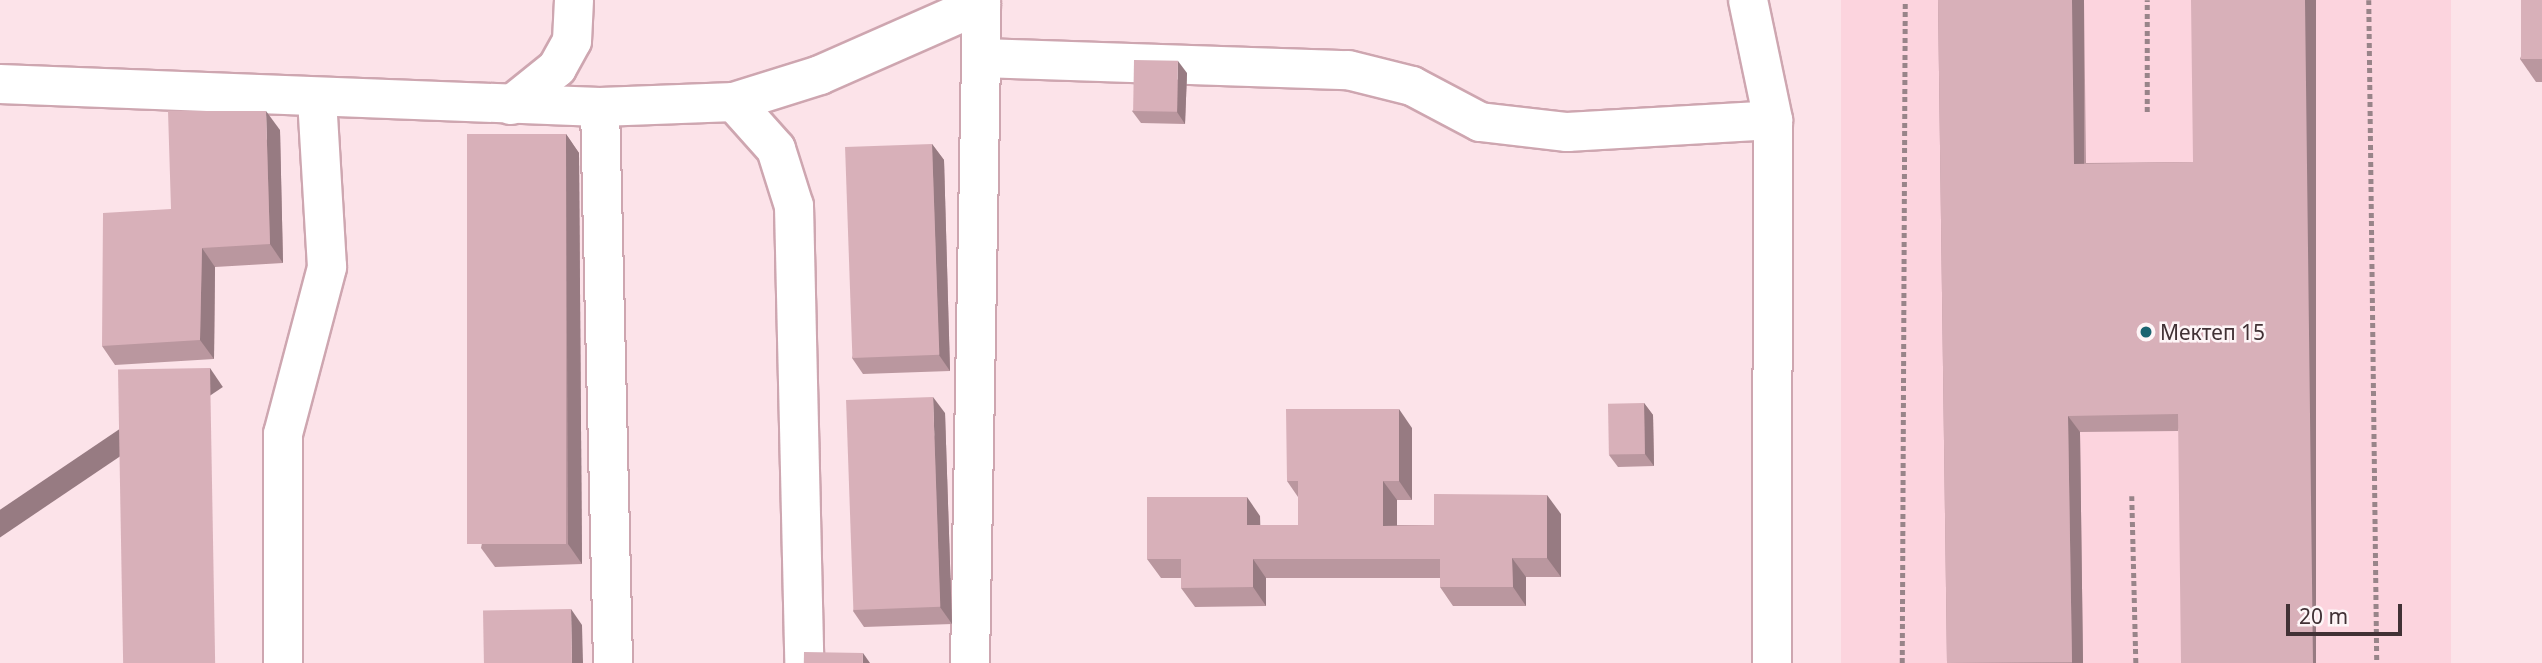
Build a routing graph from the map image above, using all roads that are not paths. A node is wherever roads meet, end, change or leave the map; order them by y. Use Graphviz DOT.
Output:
graph roads {
  1 [pos="574,0"];
  2 [pos="1748,0"];
  3 [pos="981,2"];
  4 [pos="981,58"];
  5 [pos="0,85"];
  6 [pos="317,99"];
  7 [pos="734,102"];
  8 [pos="511,105"];
  9 [pos="600,107"];
  10 [pos="1773,120"];
  11 [pos="284,663"];
  12 [pos="613,663"];
  13 [pos="804,663"];
  14 [pos="970,663"];
  15 [pos="1772,663"];
  1 -- 8 [label="street"];
  2 -- 10 [label="street"];
  3 -- 4 [label="street"];
  3 -- 7 [label="street"];
  4 -- 10 [label="street"];
  4 -- 14 [label="street"];
  5 -- 6 [label="street"];
  6 -- 8 [label="street"];
  6 -- 11 [label="street"];
  7 -- 9 [label="street"];
  7 -- 13 [label="street"];
  8 -- 9 [label="street"];
  9 -- 12 [label="street"];
  10 -- 15 [label="street"];
}
